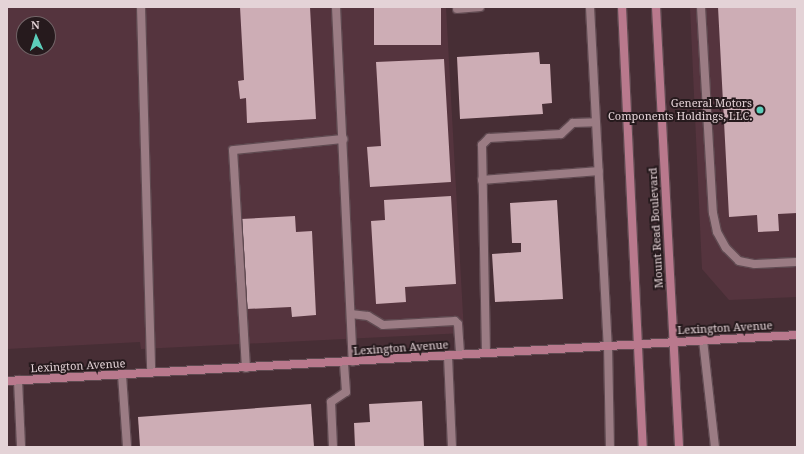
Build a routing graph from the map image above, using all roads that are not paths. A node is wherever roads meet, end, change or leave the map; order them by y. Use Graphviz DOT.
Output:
graph roads {
  1 [pos="141,7"];
  2 [pos="336,7"];
  3 [pos="480,7"];
  4 [pos="590,7"];
  5 [pos="622,7"];
  6 [pos="656,7"];
  7 [pos="701,7"];
  8 [pos="457,9"];
  9 [pos="596,122"];
  10 [pos="343,139"];
  11 [pos="599,171"];
  12 [pos="482,180"];
  13 [pos="797,262"];
  14 [pos="351,314"];
  15 [pos="797,335"];
  16 [pos="703,340"];
  17 [pos="673,342"];
  18 [pos="637,344"];
  19 [pos="608,346"];
  20 [pos="486,353"];
  21 [pos="460,355"];
  22 [pos="448,356"];
  23 [pos="349,362"];
  24 [pos="246,368"];
  25 [pos="152,373"];
  26 [pos="122,375"];
  27 [pos="18,380"];
  28 [pos="7,381"];
  29 [pos="21,447"];
  30 [pos="127,447"];
  31 [pos="333,447"];
  32 [pos="452,447"];
  33 [pos="610,447"];
  34 [pos="643,447"];
  35 [pos="679,447"];
  36 [pos="714,447"];
  1 -- 25 [label="street"];
  2 -- 10 [label="street"];
  3 -- 8 [label="street"];
  4 -- 9 [label="street"];
  5 -- 18 [label="main road"];
  6 -- 17 [label="main road, Mount Read Boulevard"];
  7 -- 13 [label="street"];
  9 -- 11 [label="street"];
  9 -- 12 [label="street"];
  10 -- 14 [label="street"];
  10 -- 24 [label="street"];
  11 -- 12 [label="street"];
  11 -- 19 [label="street"];
  12 -- 20 [label="street"];
  14 -- 21 [label="street"];
  14 -- 23 [label="street"];
  15 -- 16 [label="main road, Lexington Avenue"];
  16 -- 17 [label="main road, Lexington Avenue"];
  16 -- 36 [label="street"];
  17 -- 18 [label="main road, Lexington Avenue"];
  17 -- 35 [label="main road, Mount Read Boulevard"];
  18 -- 19 [label="main road, Lexington Avenue"];
  18 -- 34 [label="main road"];
  19 -- 20 [label="main road, Lexington Avenue"];
  19 -- 33 [label="street"];
  20 -- 21 [label="main road, Lexington Avenue"];
  21 -- 22 [label="main road, Lexington Avenue"];
  22 -- 23 [label="main road, Lexington Avenue"];
  22 -- 32 [label="street"];
  23 -- 24 [label="main road, Lexington Avenue"];
  23 -- 31 [label="street"];
  24 -- 25 [label="main road, Lexington Avenue"];
  25 -- 26 [label="main road, Lexington Avenue"];
  26 -- 27 [label="main road, Lexington Avenue"];
  26 -- 30 [label="street"];
  27 -- 28 [label="main road, Lexington Avenue"];
  27 -- 29 [label="street"];
}
